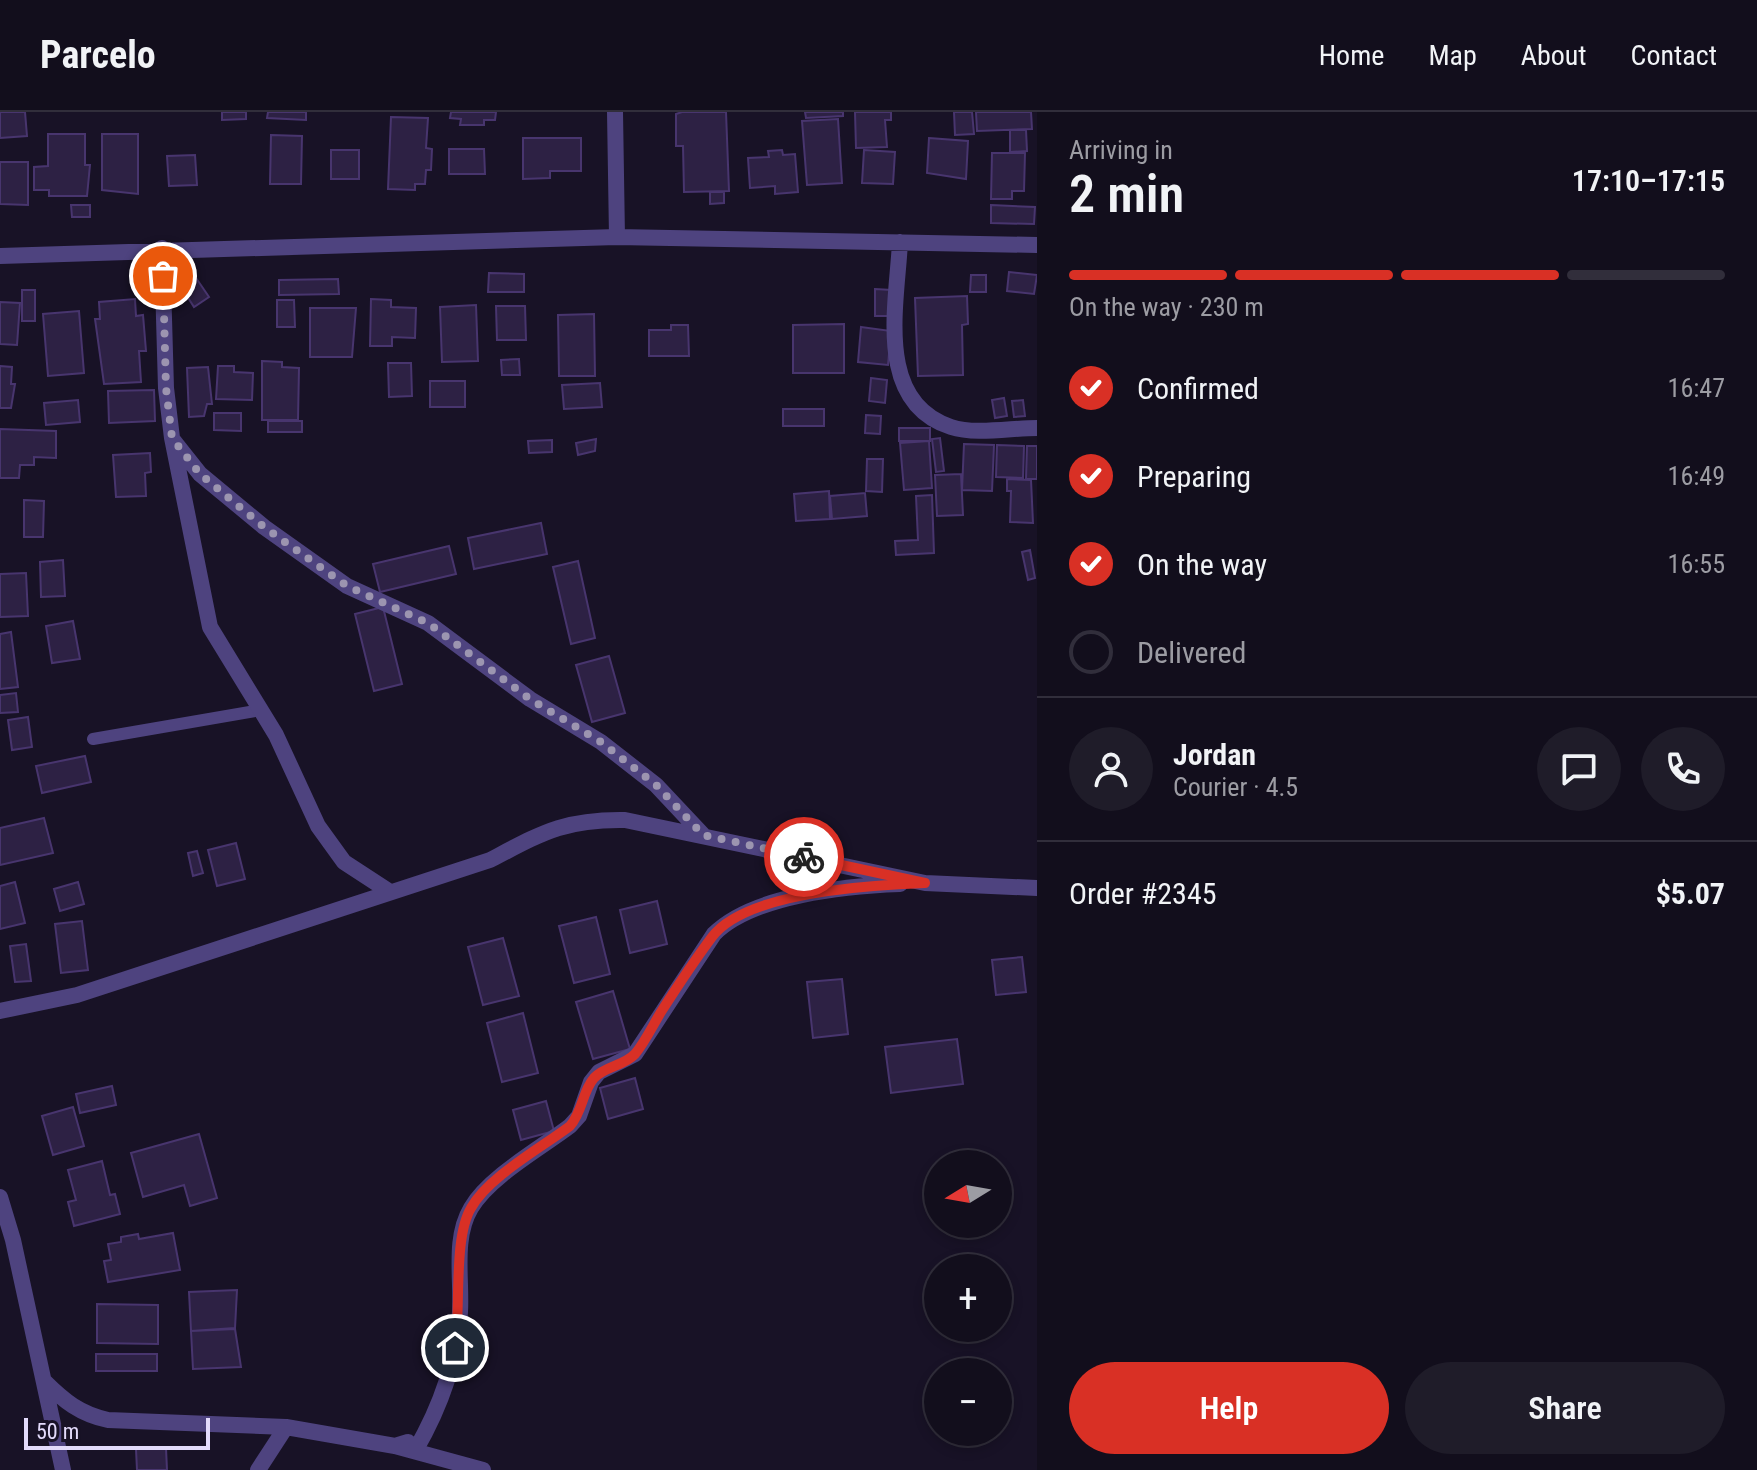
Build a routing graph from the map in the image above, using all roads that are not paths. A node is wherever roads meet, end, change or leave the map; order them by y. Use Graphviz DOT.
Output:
graph roads {
  1 [pos="615,112"];
  2 [pos="617,237"];
  3 [pos="900,242"];
  4 [pos="1037,245"];
  5 [pos="162,248"];
  6 [pos="0,256"];
  7 [pos="1037,428"];
  8 [pos="172,438"];
  9 [pos="261,710"];
  10 [pos="93,739"];
  11 [pos="703,835"];
  12 [pos="925,883"];
  13 [pos="1037,888"];
  14 [pos="390,892"];
  15 [pos="0,1011"];
  16 [pos="0,1197"];
  17 [pos="44,1381"];
  18 [pos="286,1427"];
  19 [pos="415,1451"];
  20 [pos="63,1470"];
  21 [pos="258,1470"];
  22 [pos="483,1470"];
  1 -- 2 [label="street"];
  2 -- 3 [label="street"];
  2 -- 5 [label="street"];
  3 -- 4 [label="street"];
  3 -- 7 [label="street"];
  5 -- 6 [label="street"];
  5 -- 8 [label="street"];
  8 -- 9 [label="street"];
  8 -- 11 [label="street"];
  9 -- 10 [label="lane"];
  9 -- 14 [label="street"];
  11 -- 12 [label="street"];
  11 -- 14 [label="street"];
  12 -- 13 [label="street"];
  12 -- 19 [label="street"];
  14 -- 15 [label="street"];
  16 -- 17 [label="street"];
  17 -- 18 [label="street"];
  17 -- 20 [label="street"];
  18 -- 19 [label="street"];
  18 -- 21 [label="street"];
  19 -- 22 [label="street"];
}
